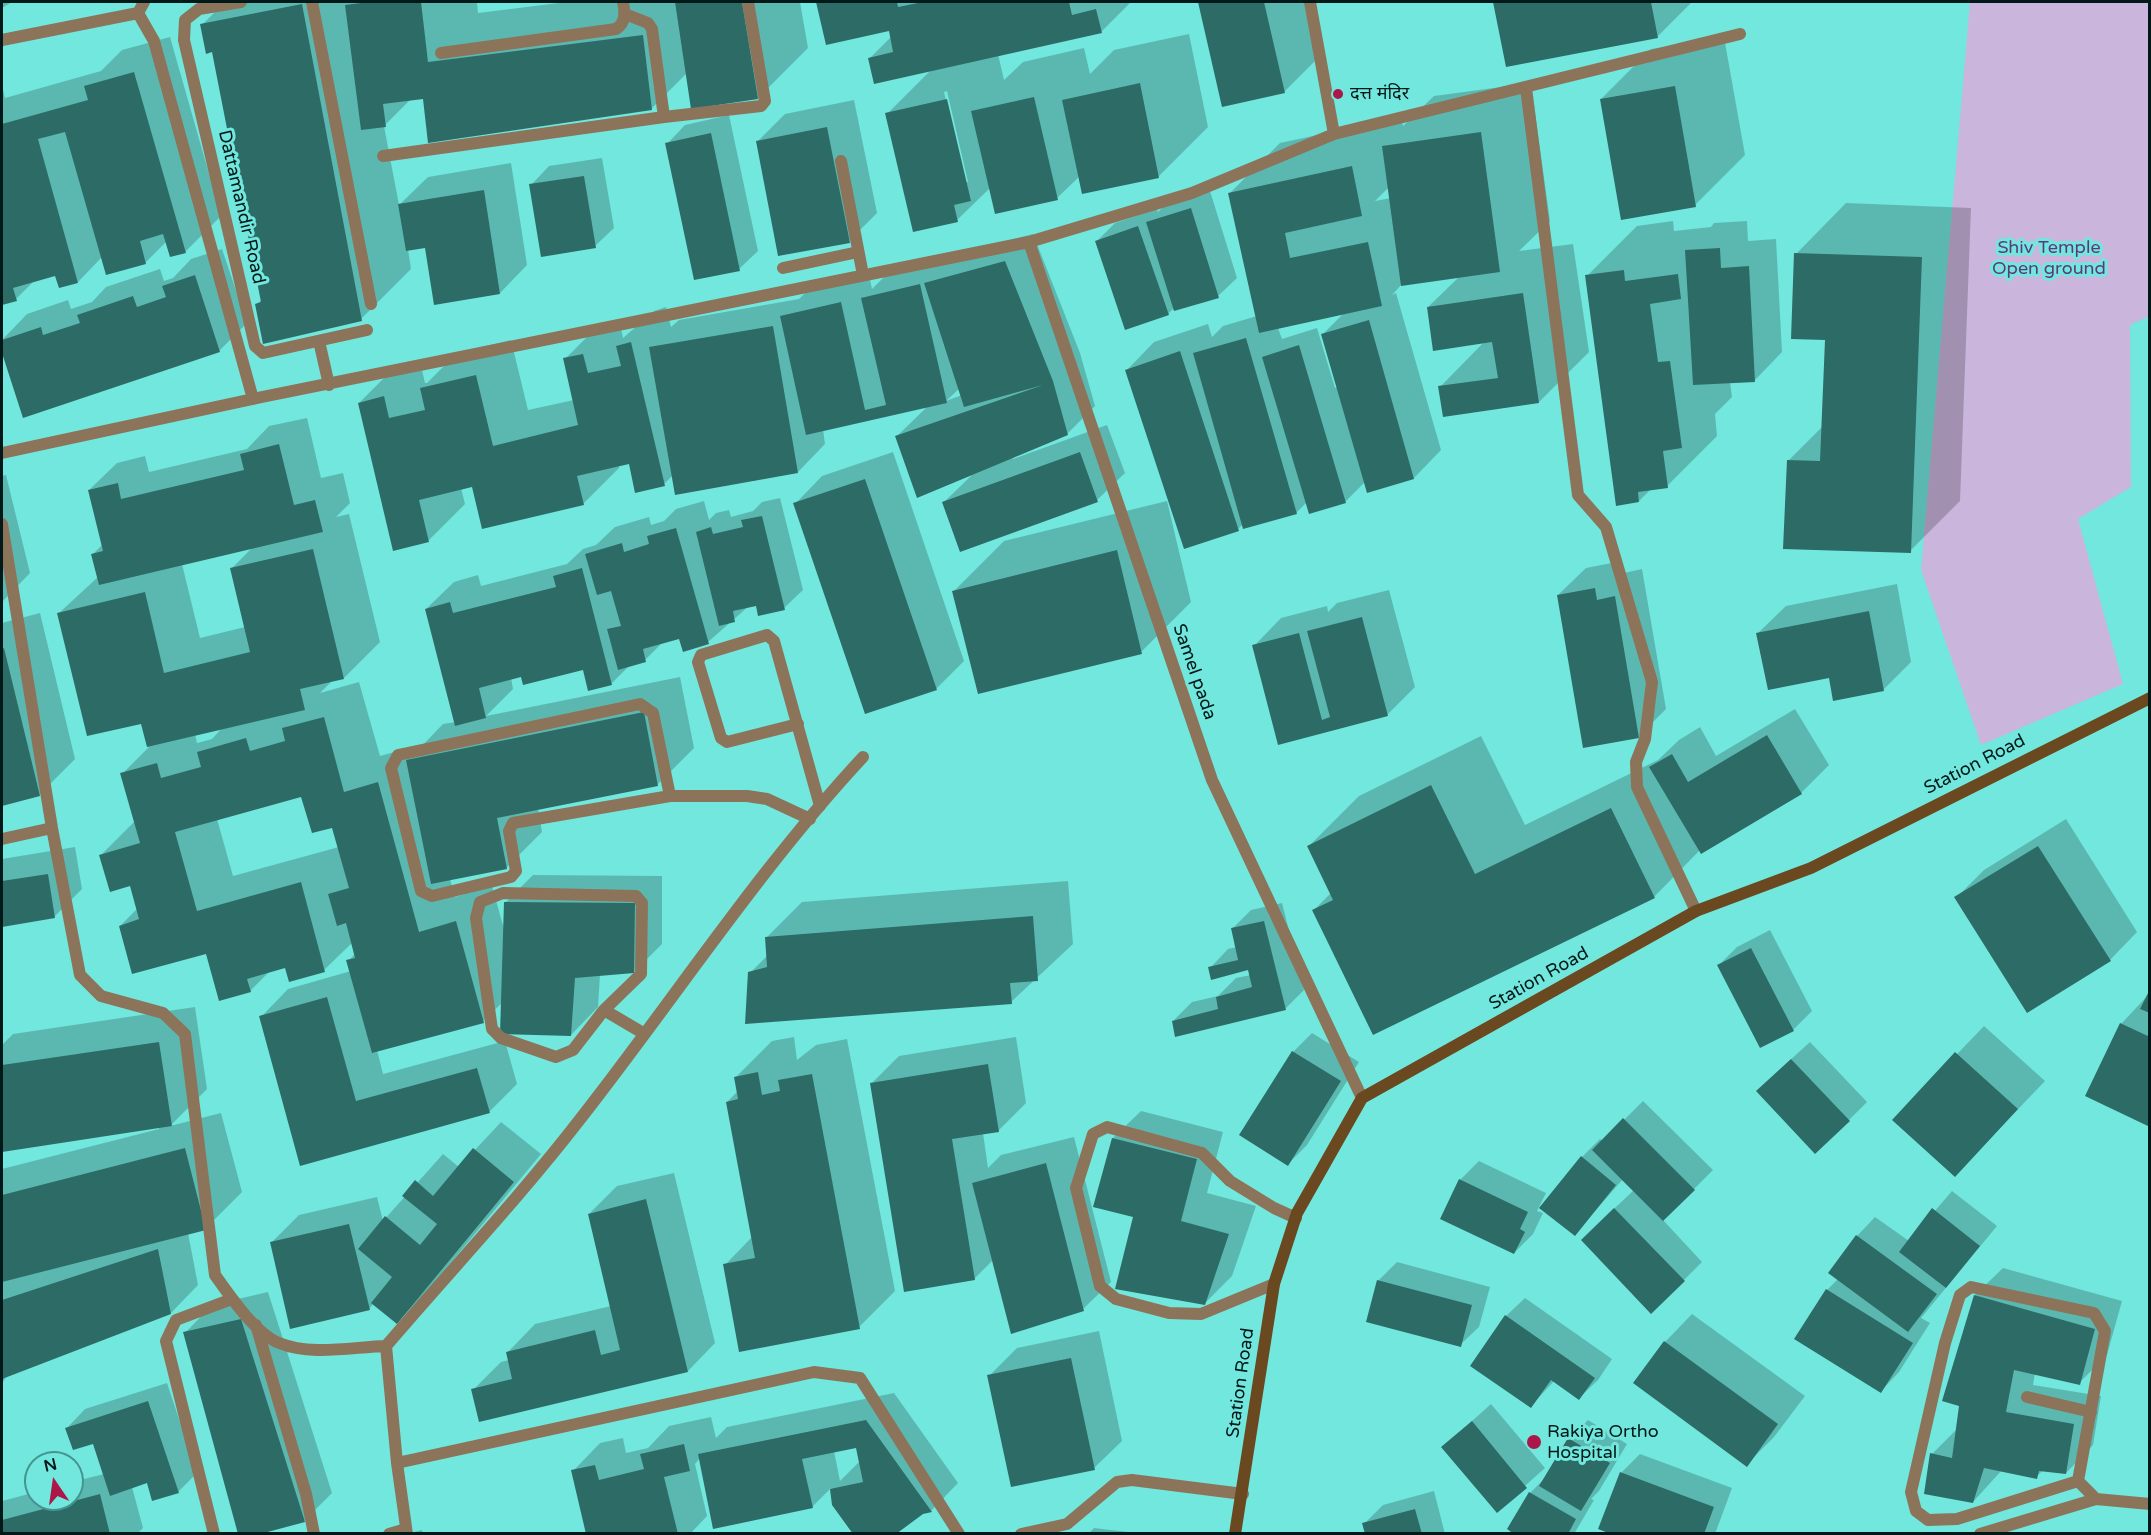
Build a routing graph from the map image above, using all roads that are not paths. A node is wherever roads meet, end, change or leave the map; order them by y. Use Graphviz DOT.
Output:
graph roads {
  1 [pos="242,2"];
  2 [pos="312,2"];
  3 [pos="748,2"];
  4 [pos="1310,2"];
  5 [pos="141,7"];
  6 [pos="624,8"];
  7 [pos="1740,34"];
  8 [pos="2,40"];
  9 [pos="441,52"];
  10 [pos="1526,88"];
  11 [pos="664,117"];
  12 [pos="1334,134"];
  13 [pos="383,156"];
  14 [pos="841,161"];
  15 [pos="1029,242"];
  16 [pos="858,252"];
  17 [pos="783,268"];
  18 [pos="863,275"];
  19 [pos="371,304"];
  20 [pos="367,330"];
  21 [pos="319,341"];
  22 [pos="329,386"];
  23 [pos="253,399"];
  24 [pos="2,453"];
  25 [pos="2,524"];
  26 [pos="2150,699"];
  27 [pos="798,724"];
  28 [pos="863,757"];
  29 [pos="670,796"];
  30 [pos="820,806"];
  31 [pos="810,819"];
  32 [pos="52,828"];
  33 [pos="2,839"];
  34 [pos="1696,911"];
  35 [pos="604,1010"];
  36 [pos="643,1033"];
  37 [pos="1362,1098"];
  38 [pos="1296,1218"];
  39 [pos="1274,1284"];
  40 [pos="232,1299"];
  41 [pos="256,1325"];
  42 [pos="386,1346"];
  43 [pos="2027,1397"];
  44 [pos="2091,1412"];
  45 [pos="397,1463"];
  46 [pos="2078,1481"];
  47 [pos="1243,1494"];
  48 [pos="2096,1499"];
  49 [pos="2150,1504"];
  50 [pos="407,1531"];
  51 [pos="214,1533"];
  52 [pos="314,1533"];
  53 [pos="389,1533"];
  54 [pos="959,1533"];
  55 [pos="1021,1533"];
  56 [pos="1235,1533"];
  57 [pos="1980,1533"];
  1 -- 21 [label="street, Dattamandir Road"];
  2 -- 19 [label="street"];
  3 -- 11 [label="street"];
  4 -- 12 [label="street"];
  5 -- 8 [label="street"];
  5 -- 23 [label="street"];
  6 -- 9 [label="street"];
  6 -- 11 [label="street"];
  7 -- 10 [label="street"];
  10 -- 12 [label="street"];
  10 -- 34 [label="street"];
  11 -- 13 [label="street"];
  12 -- 15 [label="street"];
  14 -- 16 [label="street"];
  15 -- 18 [label="street"];
  15 -- 37 [label="street, Samel pada"];
  16 -- 17 [label="street"];
  16 -- 18 [label="street"];
  18 -- 22 [label="street"];
  20 -- 21 [label="street, Dattamandir Road"];
  21 -- 22 [label="street"];
  22 -- 23 [label="street"];
  23 -- 24 [label="street"];
  25 -- 32 [label="street"];
  26 -- 34 [label="main road, Station Road"];
  27 -- 27 [label="street"];
  27 -- 30 [label="street"];
  28 -- 30 [label="street"];
  29 -- 29 [label="street"];
  29 -- 31 [label="street"];
  30 -- 31 [label="street"];
  31 -- 36 [label="street"];
  32 -- 33 [label="street"];
  32 -- 40 [label="street"];
  34 -- 37 [label="main road, Station Road"];
  35 -- 35 [label="street"];
  35 -- 36 [label="street"];
  36 -- 42 [label="street"];
  37 -- 38 [label="main road, Station Road"];
  38 -- 39 [label="main road, Station Road"];
  38 -- 39 [label="street"];
  39 -- 47 [label="main road, Station Road"];
  40 -- 41 [label="street"];
  40 -- 51 [label="street"];
  41 -- 42 [label="street"];
  41 -- 52 [label="street"];
  42 -- 45 [label="street"];
  43 -- 44 [label="street"];
  44 -- 46 [label="street"];
  44 -- 46 [label="street"];
  45 -- 50 [label="street"];
  45 -- 54 [label="street"];
  46 -- 48 [label="street"];
  47 -- 55 [label="street"];
  47 -- 56 [label="main road, Station Road"];
  48 -- 49 [label="street"];
  48 -- 57 [label="street"];
  50 -- 53 [label="street"];
}
